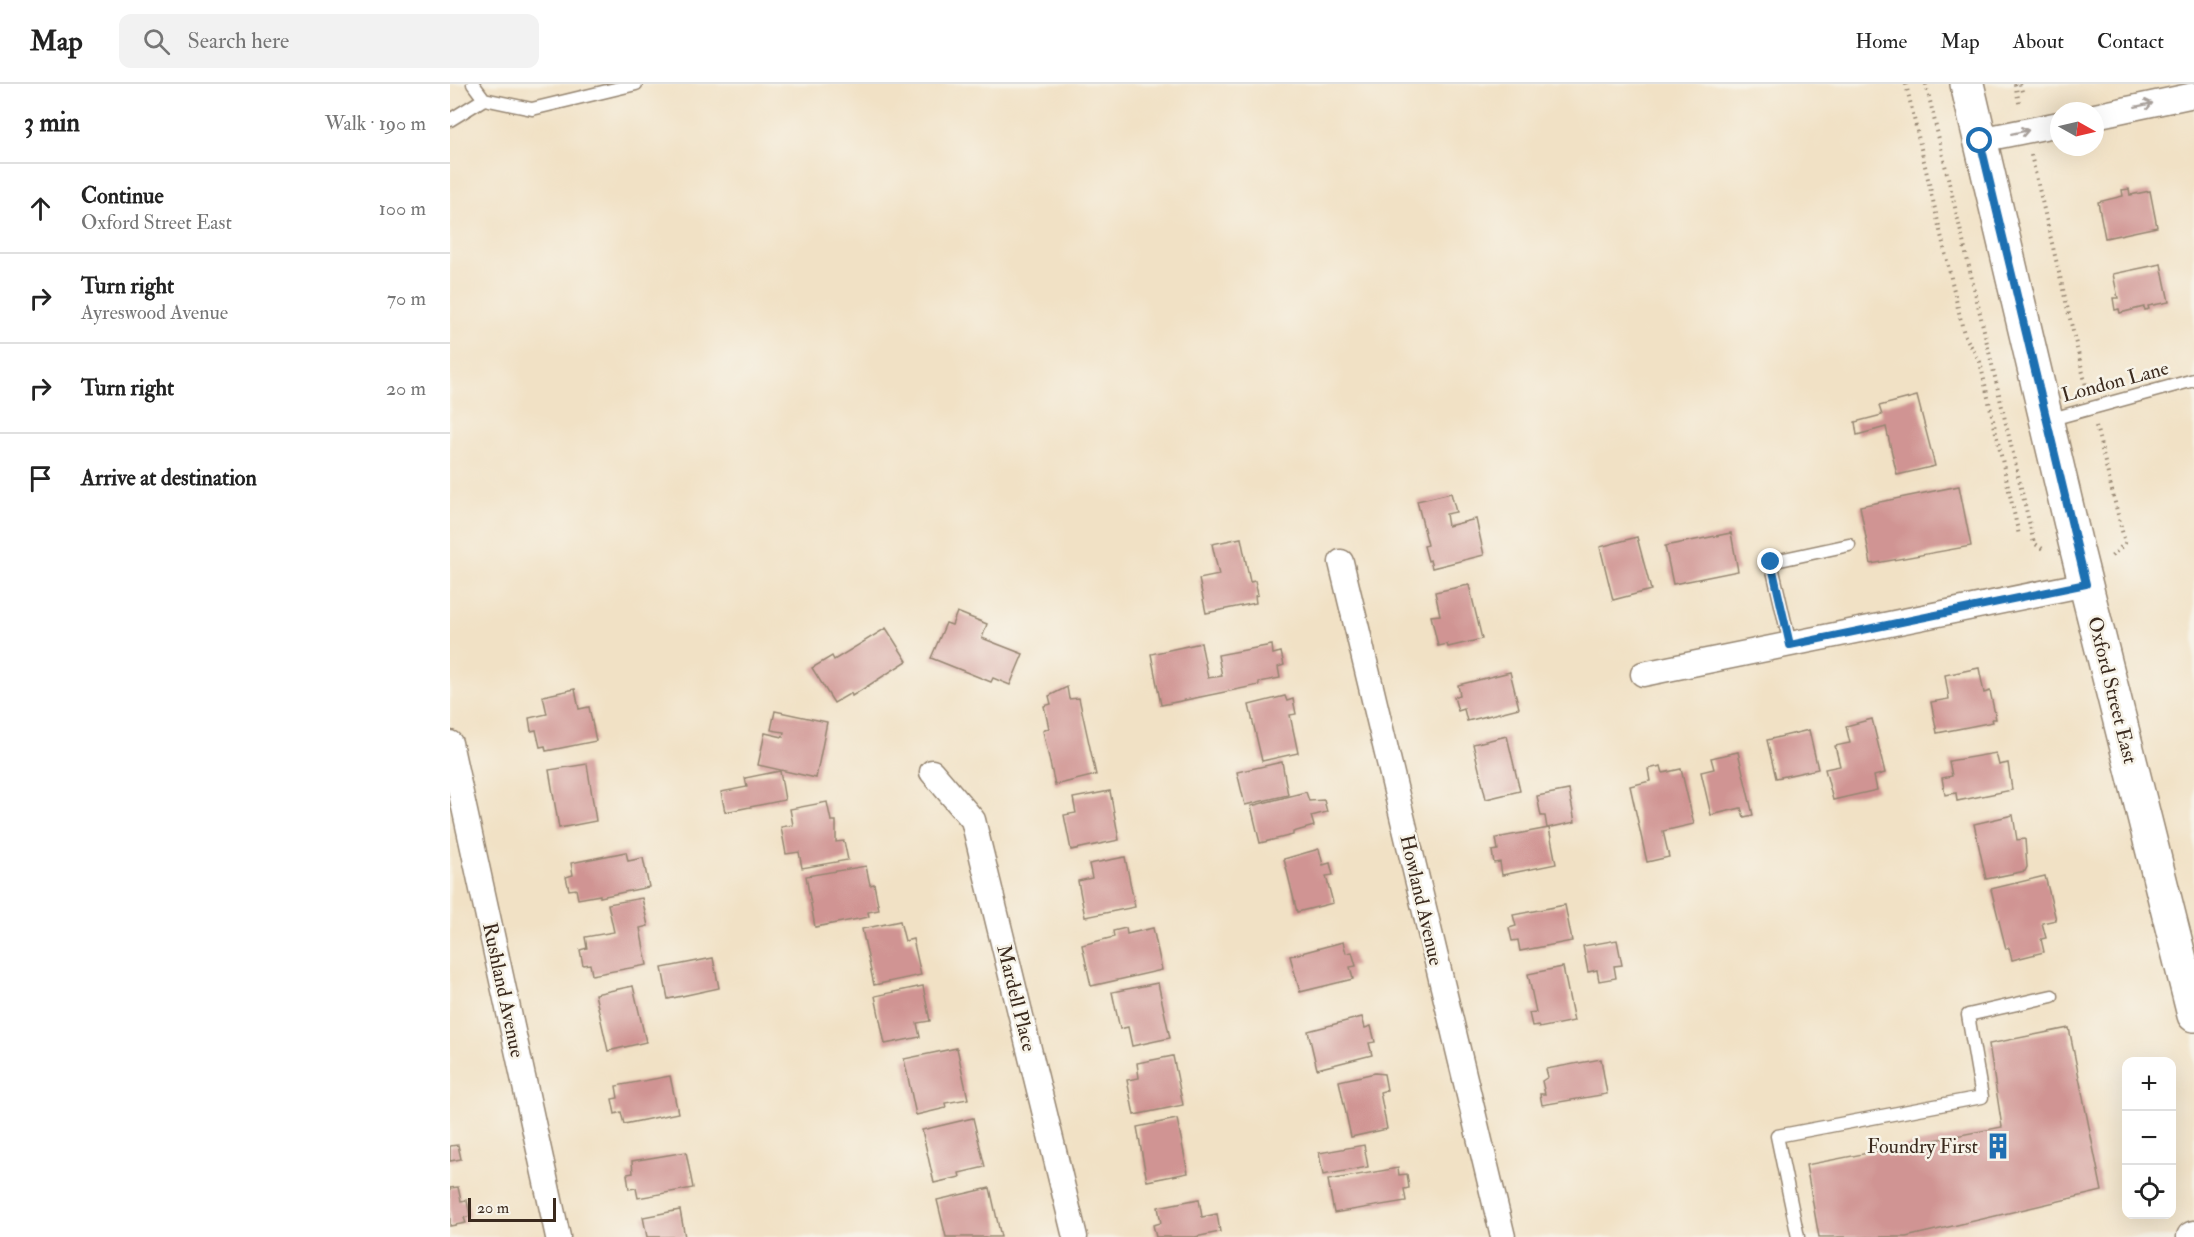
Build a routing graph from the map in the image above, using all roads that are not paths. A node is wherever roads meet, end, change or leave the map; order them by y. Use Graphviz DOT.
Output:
graph roads {
  1 [pos="472,84"];
  2 [pos="636,84"];
  3 [pos="1967,84"];
  4 [pos="2194,95"];
  5 [pos="484,99"];
  6 [pos="2104,114"];
  7 [pos="450,120"];
  8 [pos="2050,126"];
  9 [pos="1980,141"];
  10 [pos="2194,380"];
  11 [pos="2046,420"];
  12 [pos="1849,545"];
  13 [pos="1341,562"];
  14 [pos="2086,584"];
  15 [pos="1790,645"];
  16 [pos="1643,674"];
  17 [pos="450,743"];
  18 [pos="932,772"];
  19 [pos="2052,996"];
  20 [pos="2194,1015"];
  21 [pos="558,1237"];
  22 [pos="1075,1237"];
  23 [pos="1503,1237"];
  24 [pos="1798,1237"];
  1 -- 5 [label="lane"];
  2 -- 5 [label="lane"];
  3 -- 9 [label="main road, Oxford Street East"];
  6 -- 4 [label="street, one-way"];
  5 -- 7 [label="lane"];
  9 -- 8 [label="street, one-way"];
  9 -- 11 [label="main road, Oxford Street East"];
  10 -- 11 [label="lane, London Lane"];
  11 -- 14 [label="main road, Oxford Street East"];
  12 -- 15 [label="lane"];
  13 -- 23 [label="street, Howland Avenue"];
  14 -- 15 [label="street"];
  14 -- 20 [label="main road, Oxford Street East"];
  15 -- 16 [label="street"];
  17 -- 21 [label="street, Rushland Avenue"];
  18 -- 22 [label="street, Mardell Place"];
  19 -- 24 [label="lane"];
}
